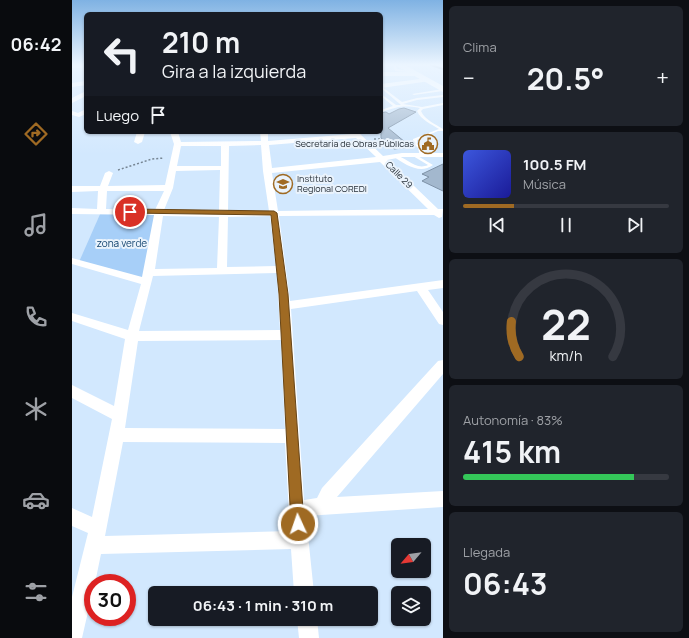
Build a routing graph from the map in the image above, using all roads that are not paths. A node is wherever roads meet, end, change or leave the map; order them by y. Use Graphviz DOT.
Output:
graph roads {
  1 [pos="83,95"];
  2 [pos="391,95"];
  3 [pos="443,96"];
  4 [pos="383,97"];
  5 [pos="72,101"];
  6 [pos="402,104"];
  7 [pos="443,104"];
  8 [pos="395,106"];
  9 [pos="422,108"];
  10 [pos="383,111"];
  11 [pos="84,112"];
  12 [pos="72,113"];
  13 [pos="443,130"];
  14 [pos="140,134"];
  15 [pos="356,134"];
  16 [pos="264,137"];
  17 [pos="138,142"];
  18 [pos="225,144"];
  19 [pos="175,151"];
  20 [pos="443,155"];
  21 [pos="395,156"];
  22 [pos="418,156"];
  23 [pos="383,159"];
  24 [pos="225,168"];
  25 [pos="267,171"];
  26 [pos="109,173"];
  27 [pos="169,188"];
  28 [pos="72,189"];
  29 [pos="103,189"];
  30 [pos="72,211"];
  31 [pos="101,211"];
  32 [pos="159,212"];
  33 [pos="274,213"];
  34 [pos="224,214"];
  35 [pos="441,214"];
  36 [pos="72,261"];
  37 [pos="282,269"];
  38 [pos="222,271"];
  39 [pos="148,278"];
  40 [pos="443,284"];
  41 [pos="422,288"];
  42 [pos="284,306"];
  43 [pos="72,317"];
  44 [pos="443,321"];
  45 [pos="286,335"];
  46 [pos="132,336"];
  47 [pos="443,367"];
  48 [pos="72,391"];
  49 [pos="120,416"];
  50 [pos="117,435"];
  51 [pos="292,436"];
  52 [pos="443,499"];
  53 [pos="322,506"];
  54 [pos="297,509"];
  55 [pos="72,517"];
  56 [pos="96,537"];
  57 [pos="298,540"];
  58 [pos="303,586"];
  59 [pos="308,626"];
  60 [pos="73,632"];
  61 [pos="309,638"];
  1 -- 5 [label="street"];
  2 -- 6 [label="lane"];
  3 -- 6 [label="lane"];
  4 -- 8 [label="lane"];
  6 -- 8 [label="lane"];
  6 -- 9 [label="lane"];
  7 -- 9 [label="lane"];
  8 -- 10 [label="lane"];
  9 -- 13 [label="lane"];
  11 -- 12 [label="street"];
  13 -- 22 [label="lane"];
  14 -- 17 [label="street"];
  15 -- 16 [label="street"];
  15 -- 23 [label="street, Calle 29"];
  16 -- 18 [label="street"];
  16 -- 25 [label="street"];
  18 -- 19 [label="street"];
  18 -- 24 [label="street"];
  19 -- 24 [label="street"];
  19 -- 27 [label="street"];
  20 -- 22 [label="street"];
  21 -- 22 [label="street"];
  21 -- 22 [label="lane"];
  21 -- 23 [label="street"];
  23 -- 25 [label="street"];
  23 -- 35 [label="street, Calle 29"];
  24 -- 34 [label="street"];
  25 -- 33 [label="street"];
  26 -- 29 [label="street"];
  27 -- 29 [label="street"];
  27 -- 32 [label="street"];
  28 -- 29 [label="street"];
  29 -- 31 [label="street"];
  30 -- 31 [label="street"];
  31 -- 32 [label="street"];
  32 -- 34 [label="street"];
  32 -- 39 [label="street"];
  33 -- 34 [label="street"];
  33 -- 35 [label="street"];
  33 -- 37 [label="street"];
  34 -- 38 [label="street"];
  36 -- 39 [label="street"];
  37 -- 38 [label="street"];
  37 -- 42 [label="street"];
  38 -- 39 [label="street"];
  39 -- 46 [label="street"];
  40 -- 41 [label="street"];
  41 -- 42 [label="street"];
  41 -- 44 [label="street"];
  42 -- 45 [label="street"];
  43 -- 46 [label="street"];
  45 -- 46 [label="street"];
  45 -- 51 [label="street"];
  46 -- 49 [label="street"];
  47 -- 53 [label="street"];
  48 -- 49 [label="street"];
  49 -- 50 [label="street"];
  50 -- 51 [label="street"];
  50 -- 56 [label="street"];
  51 -- 54 [label="street"];
  52 -- 53 [label="street"];
  53 -- 54 [label="street"];
  54 -- 57 [label="street"];
  55 -- 56 [label="street"];
  56 -- 57 [label="street"];
  56 -- 60 [label="street"];
  57 -- 58 [label="street"];
  59 -- 61 [label="street"];
}
